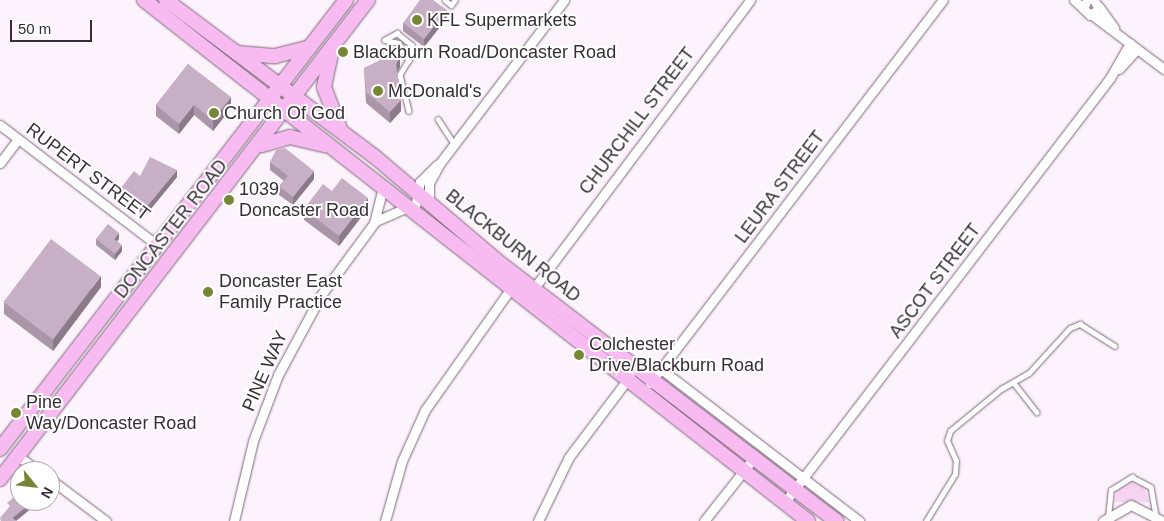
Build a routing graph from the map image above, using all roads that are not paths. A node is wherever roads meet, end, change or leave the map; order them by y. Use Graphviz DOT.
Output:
graph roads {
  1 [pos="144,0"];
  2 [pos="166,0"];
  3 [pos="346,0"];
  4 [pos="368,0"];
  5 [pos="445,0"];
  6 [pos="455,0"];
  7 [pos="564,0"];
  8 [pos="750,0"];
  9 [pos="943,0"];
  10 [pos="1074,0"];
  11 [pos="1098,3"];
  12 [pos="1085,4"];
  13 [pos="1092,15"];
  14 [pos="1115,31"];
  15 [pos="336,42"];
  16 [pos="1130,43"];
  17 [pos="307,48"];
  18 [pos="1137,49"];
  19 [pos="236,53"];
  20 [pos="408,62"];
  21 [pos="1164,69"];
  22 [pos="1110,78"];
  23 [pos="279,85"];
  24 [pos="294,96"];
  25 [pos="268,99"];
  26 [pos="285,111"];
  27 [pos="409,111"];
  28 [pos="438,119"];
  29 [pos="0,125"];
  30 [pos="343,133"];
  31 [pos="18,139"];
  32 [pos="454,144"];
  33 [pos="260,146"];
  34 [pos="331,146"];
  35 [pos="0,162"];
  36 [pos="440,163"];
  37 [pos="383,188"];
  38 [pos="424,197"];
  39 [pos="411,210"];
  40 [pos="374,223"];
  41 [pos="157,244"];
  42 [pos="527,284"];
  43 [pos="509,290"];
  44 [pos="521,299"];
  45 [pos="1115,346"];
  46 [pos="636,369"];
  47 [pos="661,369"];
  48 [pos="626,381"];
  49 [pos="652,381"];
  50 [pos="1014,383"];
  51 [pos="642,394"];
  52 [pos="1037,412"];
  53 [pos="0,449"];
  54 [pos="18,456"];
  55 [pos="753,459"];
  56 [pos="25,461"];
  57 [pos="744,471"];
  58 [pos="0,479"];
  59 [pos="804,479"];
  60 [pos="60,487"];
  61 [pos="794,490"];
  62 [pos="784,503"];
  63 [pos="1159,518"];
  64 [pos="1105,519"];
  65 [pos="106,521"];
  66 [pos="234,521"];
  67 [pos="385,521"];
  68 [pos="538,521"];
  69 [pos="704,521"];
  70 [pos="808,521"];
  71 [pos="836,521"];
  72 [pos="859,521"];
  73 [pos="926,521"];
  1 -- 25 [label="main road, BLACKBURN ROAD"];
  2 -- 19 [label="main road, BLACKBURN ROAD"];
  3 -- 17 [label="main road, DONCASTER ROAD"];
  4 -- 15 [label="main road, DONCASTER ROAD"];
  5 -- 6 [label="lane"];
  7 -- 32 [label="street"];
  8 -- 42 [label="street, CHURCHILL STREET"];
  9 -- 47 [label="street, LEURA STREET"];
  10 -- 12 [label="street"];
  11 -- 13 [label="street"];
  11 -- 14 [label="street"];
  12 -- 13 [label="street"];
  13 -- 14 [label="street"];
  14 -- 16 [label="street"];
  15 -- 24 [label="main road, DONCASTER ROAD"];
  15 -- 30 [label="main road"];
  16 -- 18 [label="street"];
  16 -- 22 [label="street, ASCOT STREET"];
  17 -- 19 [label="main road"];
  17 -- 23 [label="main road, DONCASTER ROAD"];
  18 -- 21 [label="street"];
  18 -- 22 [label="street, ASCOT STREET"];
  19 -- 23 [label="main road, BLACKBURN ROAD"];
  20 -- 20 [label="lane"];
  20 -- 27 [label="lane"];
  22 -- 59 [label="street, ASCOT STREET"];
  23 -- 24 [label="main road, BLACKBURN ROAD"];
  23 -- 25 [label="main road, DONCASTER ROAD"];
  24 -- 26 [label="main road, DONCASTER ROAD"];
  24 -- 30 [label="main road, BLACKBURN ROAD"];
  25 -- 26 [label="main road, BLACKBURN ROAD"];
  25 -- 41 [label="main road, DONCASTER ROAD"];
  26 -- 33 [label="main road, DONCASTER ROAD"];
  26 -- 34 [label="main road, BLACKBURN ROAD"];
  28 -- 32 [label="lane"];
  29 -- 31 [label="street, RUPERT STREET"];
  30 -- 38 [label="main road, BLACKBURN ROAD"];
  31 -- 35 [label="street"];
  31 -- 41 [label="street, RUPERT STREET"];
  32 -- 36 [label="street"];
  33 -- 34 [label="main road"];
  33 -- 54 [label="main road, DONCASTER ROAD"];
  34 -- 37 [label="main road, BLACKBURN ROAD"];
  36 -- 38 [label="street"];
  36 -- 38 [label="street"];
  37 -- 39 [label="main road, BLACKBURN ROAD"];
  37 -- 40 [label="street, PINE WAY"];
  38 -- 39 [label="street"];
  38 -- 42 [label="main road, BLACKBURN ROAD"];
  39 -- 40 [label="street, PINE WAY"];
  39 -- 43 [label="main road, BLACKBURN ROAD"];
  40 -- 66 [label="street, PINE WAY"];
  41 -- 53 [label="main road, DONCASTER ROAD"];
  42 -- 43 [label="street"];
  42 -- 44 [label="street, CHURCHILL STREET"];
  42 -- 46 [label="main road, BLACKBURN ROAD"];
  43 -- 44 [label="main road, BLACKBURN ROAD"];
  43 -- 67 [label="street"];
  44 -- 48 [label="main road, BLACKBURN ROAD"];
  45 -- 50 [label="lane"];
  46 -- 48 [label="street"];
  46 -- 49 [label="main road, BLACKBURN ROAD"];
  47 -- 49 [label="street, LEURA STREET"];
  47 -- 59 [label="street"];
  48 -- 51 [label="main road, BLACKBURN ROAD"];
  48 -- 68 [label="street"];
  49 -- 51 [label="street, LEURA STREET"];
  49 -- 55 [label="main road, BLACKBURN ROAD"];
  50 -- 52 [label="lane"];
  50 -- 73 [label="lane"];
  51 -- 57 [label="main road, BLACKBURN ROAD"];
  54 -- 56 [label="street"];
  54 -- 58 [label="main road, DONCASTER ROAD"];
  55 -- 57 [label="street"];
  55 -- 61 [label="main road, BLACKBURN ROAD"];
  57 -- 62 [label="main road, BLACKBURN ROAD"];
  57 -- 69 [label="street"];
  59 -- 61 [label="street, ASCOT STREET"];
  59 -- 72 [label="street"];
  60 -- 65 [label="street"];
  61 -- 62 [label="street, ASCOT STREET"];
  61 -- 71 [label="main road, BLACKBURN ROAD"];
  62 -- 70 [label="main road, BLACKBURN ROAD"];
  63 -- 64 [label="street"];
  63 -- 64 [label="lane"];
}
